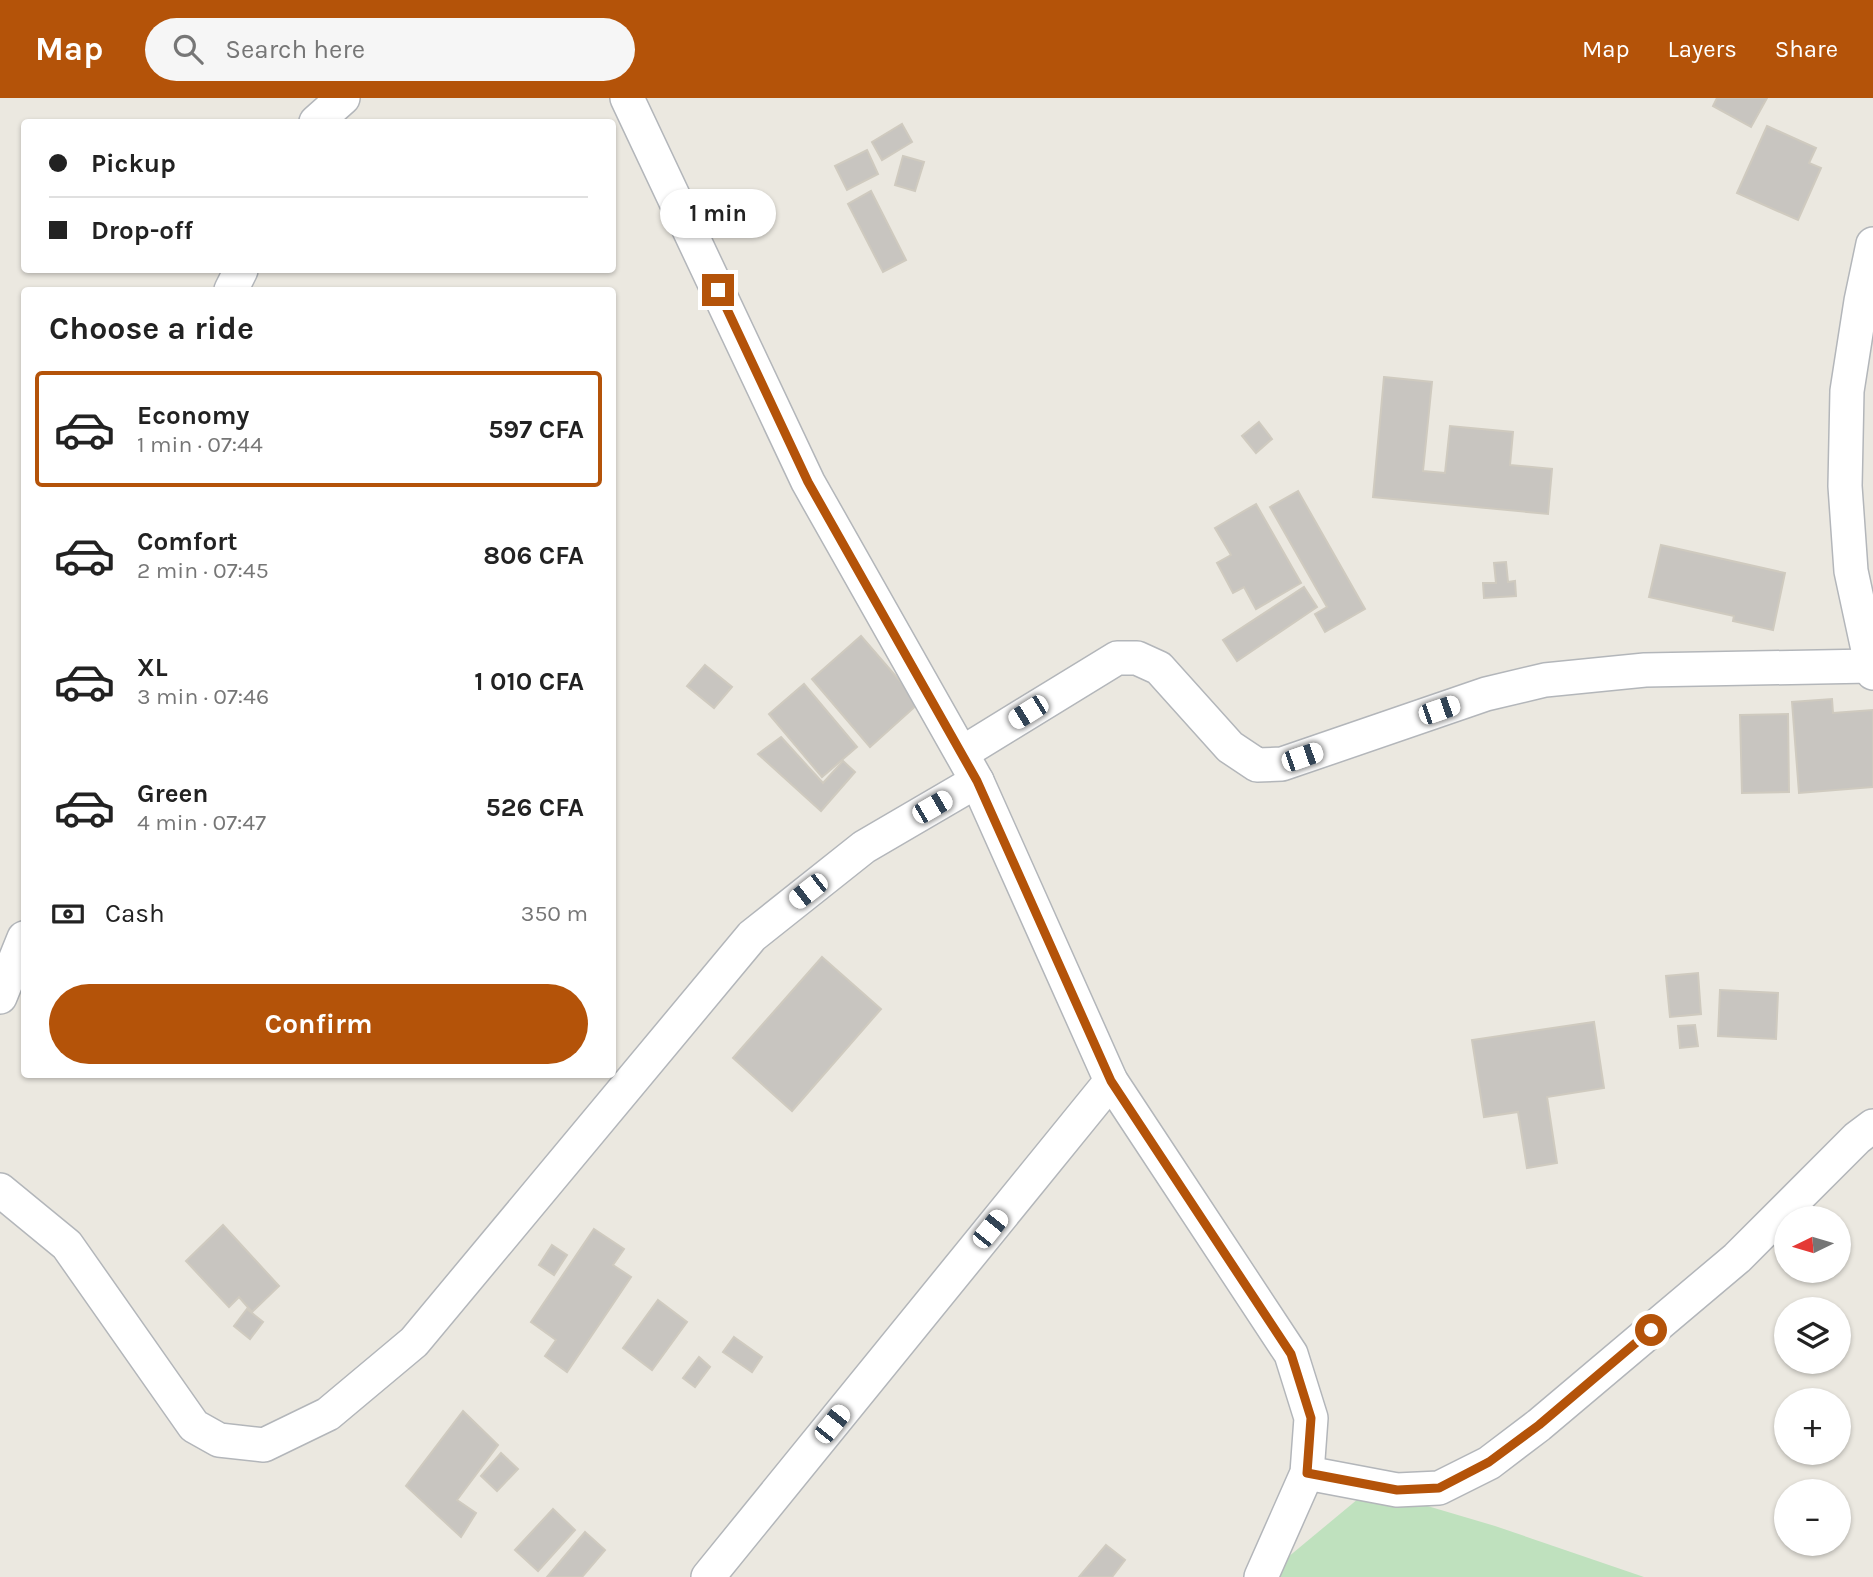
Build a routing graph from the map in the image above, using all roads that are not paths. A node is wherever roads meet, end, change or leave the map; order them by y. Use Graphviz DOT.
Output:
graph roads {
  1 [pos="343,98"];
  2 [pos="627,98"];
  3 [pos="320,119"];
  4 [pos="1873,244"];
  5 [pos="1872,670"];
  6 [pos="970,767"];
  7 [pos="21,944"];
  8 [pos="0,997"];
  9 [pos="1111,1081"];
  10 [pos="1873,1126"];
  11 [pos="0,1190"];
  12 [pos="1307,1473"];
  13 [pos="708,1577"];
  14 [pos="1261,1577"];
  1 -- 3 [label="street"];
  2 -- 6 [label="street"];
  4 -- 5 [label="street"];
  5 -- 6 [label="street"];
  6 -- 9 [label="street"];
  6 -- 11 [label="street"];
  7 -- 8 [label="street"];
  9 -- 12 [label="street"];
  9 -- 13 [label="street"];
  10 -- 12 [label="street"];
  12 -- 14 [label="street"];
}
